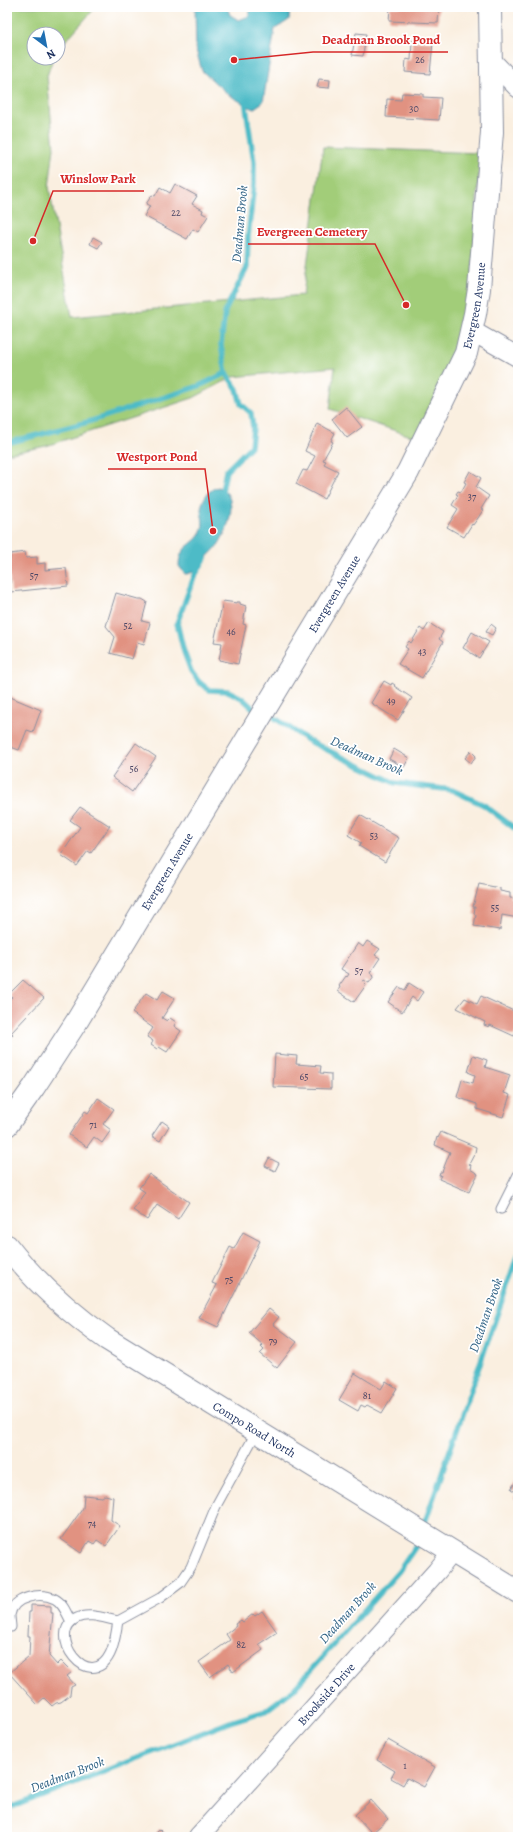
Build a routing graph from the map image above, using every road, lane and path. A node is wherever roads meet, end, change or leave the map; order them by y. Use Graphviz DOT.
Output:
graph roads {
  1 [pos="490,7"];
  2 [pos="491,60"];
  3 [pos="518,88"];
  4 [pos="472,331"];
  5 [pos="518,357"];
  6 [pos="7,1125"];
  7 [pos="518,1175"];
  8 [pos="501,1209"];
  9 [pos="7,1246"];
  10 [pos="257,1430"];
  11 [pos="453,1551"];
  12 [pos="518,1592"];
  13 [pos="118,1621"];
  14 [pos="71,1622"];
  15 [pos="11,1628"];
  16 [pos="198,1837"];
  1 -- 2 [label="main road, Evergreen Avenue"];
  2 -- 3 [label="street"];
  2 -- 4 [label="main road, Evergreen Avenue"];
  4 -- 5 [label="street"];
  4 -- 6 [label="main road, Evergreen Avenue"];
  7 -- 8 [label="lane"];
  9 -- 10 [label="main road, Compo Road North"];
  10 -- 11 [label="main road, Compo Road North"];
  10 -- 13 [label="lane"];
  11 -- 12 [label="main road, Compo Road North"];
  11 -- 16 [label="street, Brookside Drive"];
  13 -- 14 [label="lane"];
  13 -- 14 [label="lane"];
  14 -- 15 [label="lane"];
}
